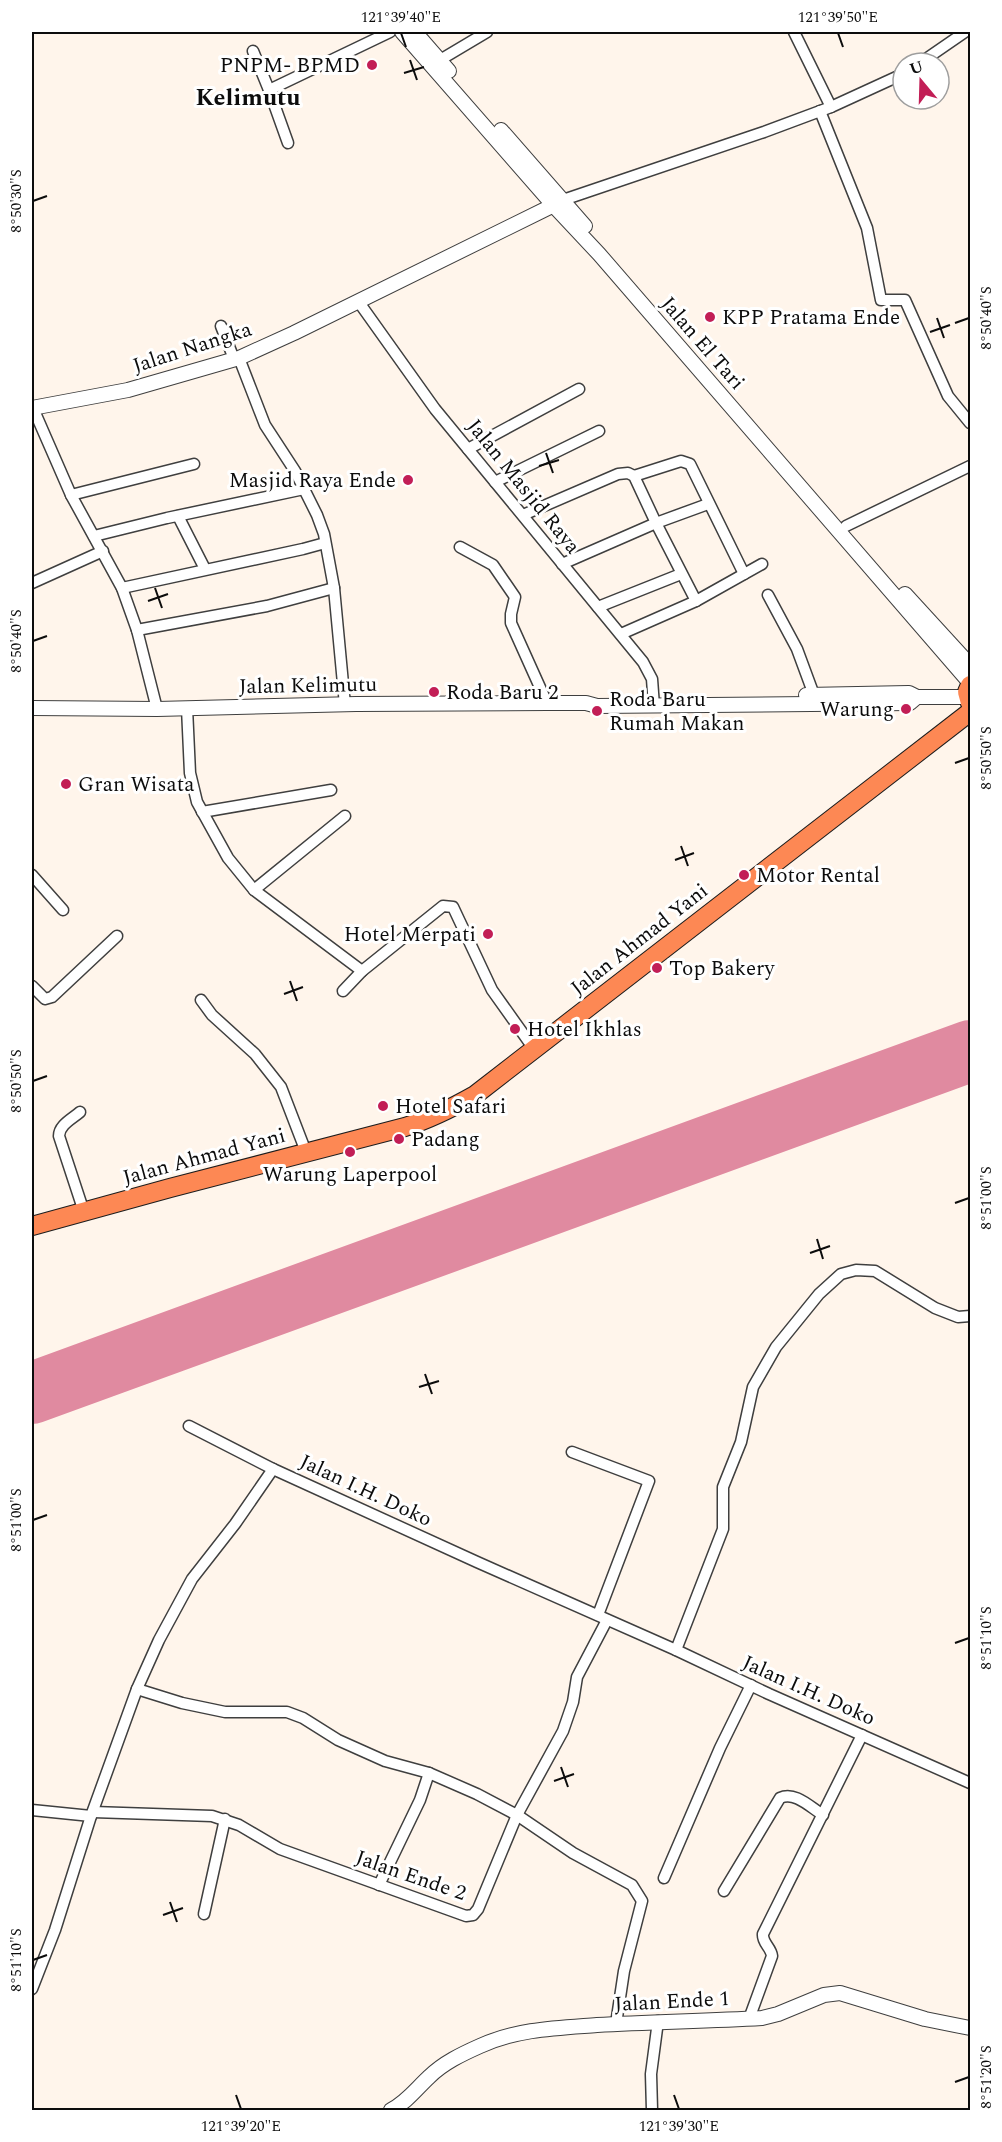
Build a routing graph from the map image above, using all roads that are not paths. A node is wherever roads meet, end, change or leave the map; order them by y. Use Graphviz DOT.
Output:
graph roads {
  1 [pos="390,32"];
  2 [pos="402,32"];
  3 [pos="415,32"];
  4 [pos="487,32"];
  5 [pos="794,32"];
  6 [pos="965,32"];
  7 [pos="253,51"];
  8 [pos="937,51"];
  9 [pos="440,60"];
  10 [pos="891,80"];
  11 [pos="269,90"];
  12 [pos="831,107"];
  13 [pos="820,111"];
  14 [pos="288,143"];
  15 [pos="558,203"];
  16 [pos="358,301"];
  17 [pos="220,326"];
  18 [pos="236,358"];
  19 [pos="579,388"];
  20 [pos="32,408"];
  21 [pos="970,423"];
  22 [pos="599,431"];
  23 [pos="766,442"];
  24 [pos="468,449"];
  25 [pos="194,464"];
  26 [pos="970,466"];
  27 [pos="634,476"];
  28 [pos="495,482"];
  29 [pos="304,489"];
  30 [pos="71,495"];
  31 [pos="708,504"];
  32 [pos="523,515"];
  33 [pos="177,516"];
  34 [pos="656,524"];
  35 [pos="846,526"];
  36 [pos="94,536"];
  37 [pos="326,543"];
  38 [pos="460,547"];
  39 [pos="103,551"];
  40 [pos="562,564"];
  41 [pos="762,564"];
  42 [pos="205,569"];
  43 [pos="681,574"];
  44 [pos="744,574"];
  45 [pos="32,583"];
  46 [pos="122,588"];
  47 [pos="334,588"];
  48 [pos="768,595"];
  49 [pos="696,601"];
  50 [pos="598,607"];
  51 [pos="137,630"];
  52 [pos="621,634"];
  53 [pos="970,665"];
  54 [pos="814,695"];
  55 [pos="970,696"];
  56 [pos="917,697"];
  57 [pos="654,701"];
  58 [pos="547,703"];
  59 [pos="345,705"];
  60 [pos="32,708"];
  61 [pos="187,708"];
  62 [pos="157,709"];
  63 [pos="331,790"];
  64 [pos="202,812"];
  65 [pos="345,816"];
  66 [pos="32,875"];
  67 [pos="254,890"];
  68 [pos="63,910"];
  69 [pos="117,936"];
  70 [pos="362,970"];
  71 [pos="32,986"];
  72 [pos="343,992"];
  73 [pos="201,1000"];
  74 [pos="534,1049"];
  75 [pos="80,1112"];
  76 [pos="306,1152"];
  77 [pos="84,1212"];
  78 [pos="32,1226"];
  79 [pos="970,1316"];
  80 [pos="189,1426"];
  81 [pos="572,1452"];
  82 [pos="273,1469"];
  83 [pos="602,1617"];
  84 [pos="676,1650"];
  85 [pos="751,1685"];
  86 [pos="137,1689"];
  87 [pos="862,1735"];
  88 [pos="429,1773"];
  89 [pos="970,1783"];
  90 [pos="32,1810"];
  91 [pos="92,1814"];
  92 [pos="517,1815"];
  93 [pos="823,1815"];
  94 [pos="225,1819"];
  95 [pos="664,1878"];
  96 [pos="379,1885"];
  97 [pos="724,1891"];
  98 [pos="204,1914"];
  99 [pos="32,1989"];
  100 [pos="749,2019"];
  101 [pos="658,2021"];
  102 [pos="616,2024"];
  103 [pos="970,2028"];
  104 [pos="391,2110"];
  105 [pos="652,2110"];
  1 -- 11 [label="street"];
  2 -- 15 [label="street, Jalan El Tari"];
  3 -- 9 [label="street, Jalan El Tari"];
  4 -- 9 [label="street"];
  5 -- 12 [label="street"];
  6 -- 8 [label="street"];
  7 -- 11 [label="street"];
  9 -- 15 [label="street, Jalan El Tari"];
  10 -- 12 [label="street"];
  11 -- 14 [label="street"];
  12 -- 13 [label="street"];
  13 -- 15 [label="street"];
  13 -- 21 [label="street"];
  15 -- 16 [label="street, Jalan Nangka"];
  15 -- 23 [label="street, Jalan El Tari"];
  16 -- 18 [label="street, Jalan Nangka"];
  16 -- 24 [label="street, Jalan Masjid Raya"];
  17 -- 18 [label="street"];
  18 -- 20 [label="street, Jalan Nangka"];
  18 -- 29 [label="street"];
  19 -- 24 [label="street"];
  20 -- 30 [label="street"];
  22 -- 28 [label="street"];
  23 -- 35 [label="street, Jalan El Tari"];
  23 -- 55 [label="street, Jalan El Tari"];
  24 -- 28 [label="street, Jalan Masjid Raya"];
  25 -- 30 [label="street"];
  26 -- 35 [label="street"];
  27 -- 31 [label="street"];
  27 -- 32 [label="street"];
  27 -- 34 [label="street"];
  28 -- 32 [label="street, Jalan Masjid Raya"];
  29 -- 33 [label="street"];
  29 -- 37 [label="street"];
  30 -- 36 [label="street"];
  31 -- 34 [label="street"];
  31 -- 44 [label="street"];
  32 -- 40 [label="street, Jalan Masjid Raya"];
  33 -- 36 [label="street"];
  33 -- 42 [label="street"];
  34 -- 40 [label="street"];
  34 -- 43 [label="street"];
  35 -- 53 [label="street, Jalan El Tari"];
  36 -- 39 [label="street"];
  37 -- 42 [label="street"];
  37 -- 47 [label="street"];
  38 -- 58 [label="street"];
  39 -- 45 [label="street"];
  39 -- 46 [label="street"];
  40 -- 50 [label="street, Jalan Masjid Raya"];
  41 -- 44 [label="street"];
  42 -- 46 [label="street"];
  43 -- 49 [label="street"];
  43 -- 50 [label="street"];
  44 -- 49 [label="street"];
  46 -- 51 [label="street"];
  47 -- 51 [label="street"];
  47 -- 59 [label="street"];
  48 -- 54 [label="street"];
  49 -- 52 [label="street"];
  50 -- 52 [label="street, Jalan Masjid Raya"];
  51 -- 62 [label="street"];
  52 -- 57 [label="street, Jalan Masjid Raya"];
  54 -- 56 [label="street"];
  54 -- 57 [label="street"];
  55 -- 56 [label="street"];
  55 -- 74 [label="highway, Jalan Ahmad Yani"];
  56 -- 57 [label="street"];
  57 -- 58 [label="street, Jalan Kelimutu"];
  58 -- 59 [label="street, Jalan Kelimutu"];
  59 -- 61 [label="street, Jalan Kelimutu"];
  60 -- 62 [label="street, Jalan Kelimutu"];
  61 -- 62 [label="street, Jalan Kelimutu"];
  61 -- 64 [label="street"];
  63 -- 64 [label="street"];
  64 -- 67 [label="street"];
  65 -- 67 [label="street"];
  66 -- 68 [label="street"];
  67 -- 70 [label="street"];
  69 -- 71 [label="street"];
  70 -- 72 [label="street"];
  70 -- 74 [label="street"];
  73 -- 76 [label="street"];
  74 -- 76 [label="highway, Jalan Ahmad Yani"];
  75 -- 77 [label="street"];
  76 -- 77 [label="highway, Jalan Ahmad Yani"];
  77 -- 78 [label="highway, Jalan Ahmad Yani"];
  79 -- 84 [label="street"];
  80 -- 82 [label="street"];
  81 -- 83 [label="street, Jalan Ende 2"];
  82 -- 83 [label="street, Jalan I.H. Doko"];
  82 -- 86 [label="street, Jalan I.H. Doko"];
  83 -- 84 [label="street, Jalan I.H. Doko"];
  83 -- 92 [label="street, Jalan Ende 2"];
  84 -- 85 [label="street, Jalan I.H. Doko"];
  85 -- 87 [label="street, Jalan I.H. Doko"];
  85 -- 95 [label="street"];
  86 -- 88 [label="street"];
  86 -- 91 [label="street, Jalan I.H. Doko"];
  87 -- 89 [label="street, Jalan I.H. Doko"];
  87 -- 93 [label="street"];
  88 -- 92 [label="street"];
  88 -- 96 [label="street"];
  90 -- 91 [label="street, Jalan Ende 2"];
  91 -- 94 [label="street, Jalan Ende 2"];
  91 -- 99 [label="street, Jalan I.H. Doko"];
  92 -- 96 [label="street, Jalan Ende 2"];
  92 -- 102 [label="street"];
  93 -- 97 [label="street"];
  93 -- 100 [label="street"];
  94 -- 96 [label="street, Jalan Ende 2"];
  94 -- 98 [label="street"];
  100 -- 101 [label="street, Jalan Ende 1"];
  100 -- 103 [label="street, Jalan Ende 1"];
  101 -- 102 [label="street, Jalan Ende 1"];
  101 -- 105 [label="street"];
  102 -- 104 [label="street, Jalan Ende 1"];
}
